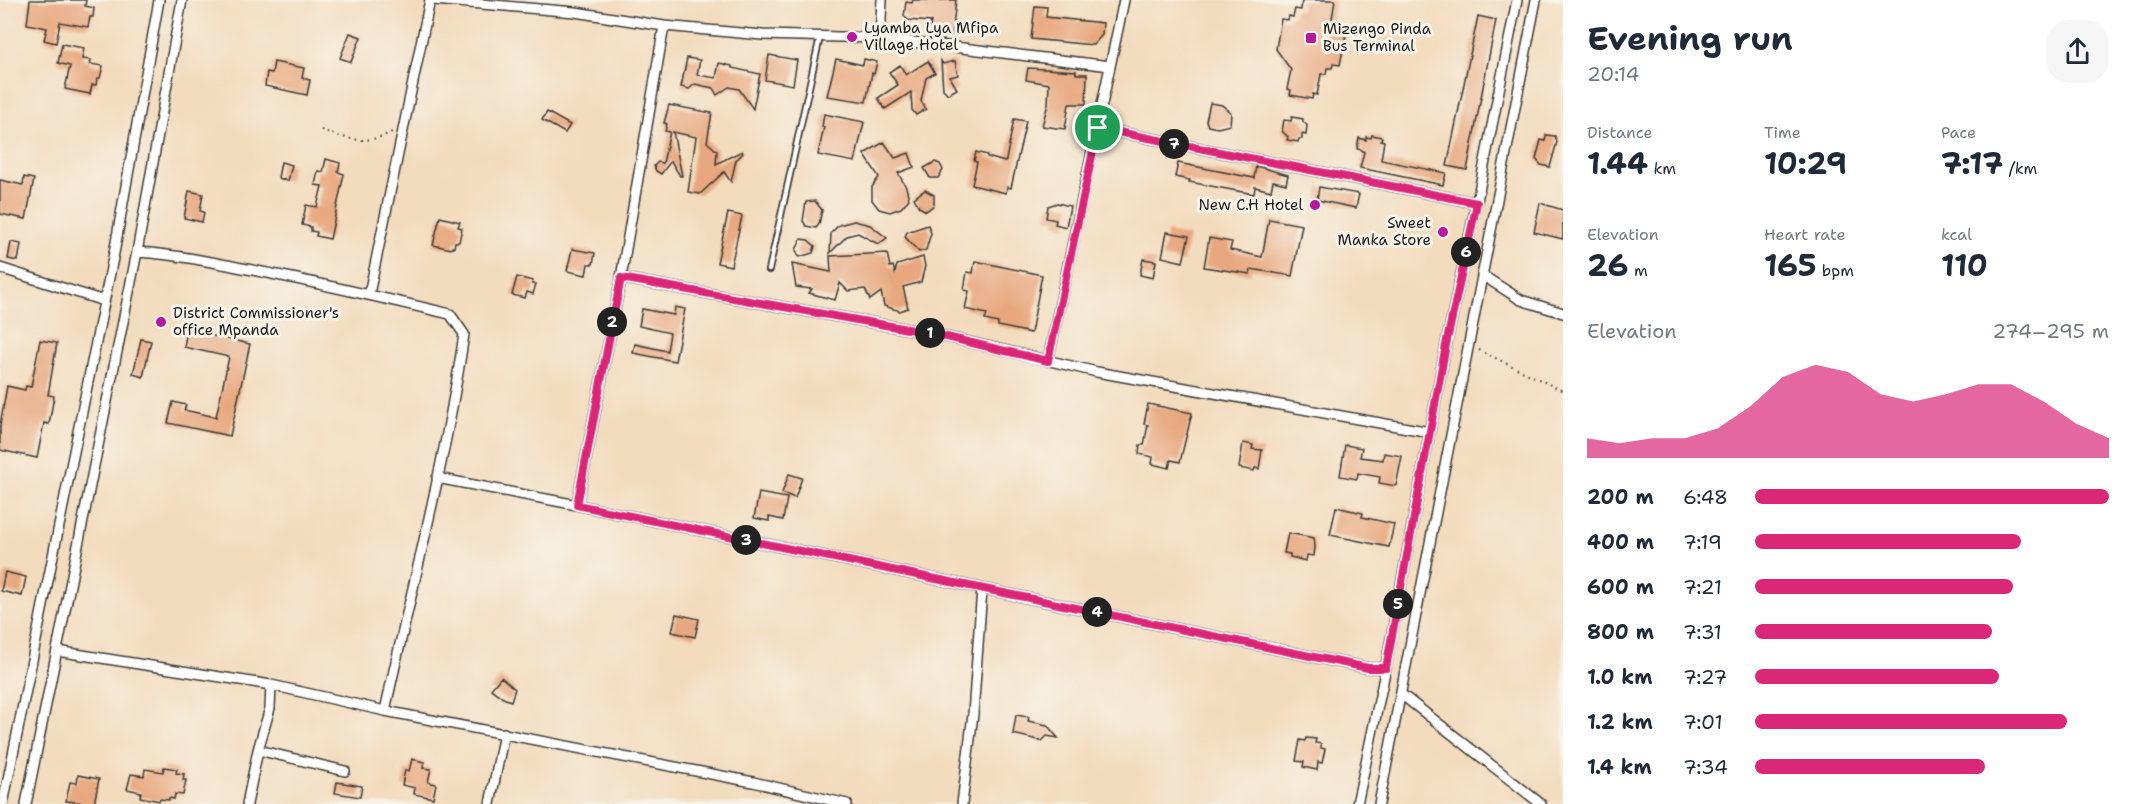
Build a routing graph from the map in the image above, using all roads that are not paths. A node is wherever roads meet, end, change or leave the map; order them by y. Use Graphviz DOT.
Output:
graph roads {
  1 [pos="159,0"];
  2 [pos="182,0"];
  3 [pos="432,0"];
  4 [pos="575,0"];
  5 [pos="882,0"];
  6 [pos="1124,0"];
  7 [pos="1517,0"];
  8 [pos="1536,0"];
  9 [pos="575,12"];
  10 [pos="664,26"];
  11 [pos="820,38"];
  12 [pos="880,38"];
  13 [pos="1110,66"];
  14 [pos="1098,128"];
  15 [pos="1477,203"];
  16 [pos="137,252"];
  17 [pos="0,268"];
  18 [pos="769,270"];
  19 [pos="1482,275"];
  20 [pos="621,278"];
  21 [pos="369,294"];
  22 [pos="104,301"];
  23 [pos="1563,313"];
  24 [pos="1048,361"];
  25 [pos="1430,432"];
  26 [pos="437,478"];
  27 [pos="577,505"];
  28 [pos="982,589"];
  29 [pos="57,651"];
  30 [pos="1386,668"];
  31 [pos="271,685"];
  32 [pos="1401,694"];
  33 [pos="385,711"];
  34 [pos="504,733"];
  35 [pos="258,750"];
  36 [pos="345,771"];
  37 [pos="3,804"];
  38 [pos="26,804"];
  39 [pos="248,804"];
  40 [pos="490,804"];
  41 [pos="847,804"];
  42 [pos="962,804"];
  43 [pos="1357,804"];
  44 [pos="1379,804"];
  45 [pos="1541,804"];
  1 -- 22 [label="street"];
  2 -- 16 [label="street"];
  3 -- 9 [label="street"];
  3 -- 21 [label="street"];
  4 -- 9 [label="street"];
  5 -- 12 [label="street"];
  6 -- 13 [label="street"];
  7 -- 15 [label="street"];
  8 -- 19 [label="street"];
  9 -- 10 [label="street"];
  10 -- 11 [label="street"];
  10 -- 20 [label="street"];
  11 -- 12 [label="street"];
  11 -- 18 [label="lane"];
  12 -- 13 [label="street"];
  13 -- 14 [label="street"];
  14 -- 15 [label="street"];
  14 -- 24 [label="street"];
  15 -- 25 [label="street"];
  16 -- 21 [label="street"];
  16 -- 29 [label="street"];
  17 -- 22 [label="street"];
  19 -- 23 [label="street"];
  19 -- 32 [label="street"];
  20 -- 24 [label="street"];
  20 -- 27 [label="street"];
  21 -- 26 [label="street"];
  22 -- 37 [label="street"];
  24 -- 25 [label="street"];
  25 -- 30 [label="street"];
  26 -- 27 [label="street"];
  26 -- 33 [label="street"];
  27 -- 28 [label="street"];
  28 -- 30 [label="street"];
  28 -- 42 [label="street"];
  29 -- 31 [label="street"];
  29 -- 38 [label="street"];
  30 -- 43 [label="street"];
  31 -- 33 [label="street"];
  31 -- 35 [label="street"];
  32 -- 44 [label="street"];
  32 -- 45 [label="street"];
  33 -- 34 [label="street"];
  34 -- 40 [label="street"];
  34 -- 41 [label="street"];
  35 -- 36 [label="street"];
  35 -- 39 [label="street"];
}
